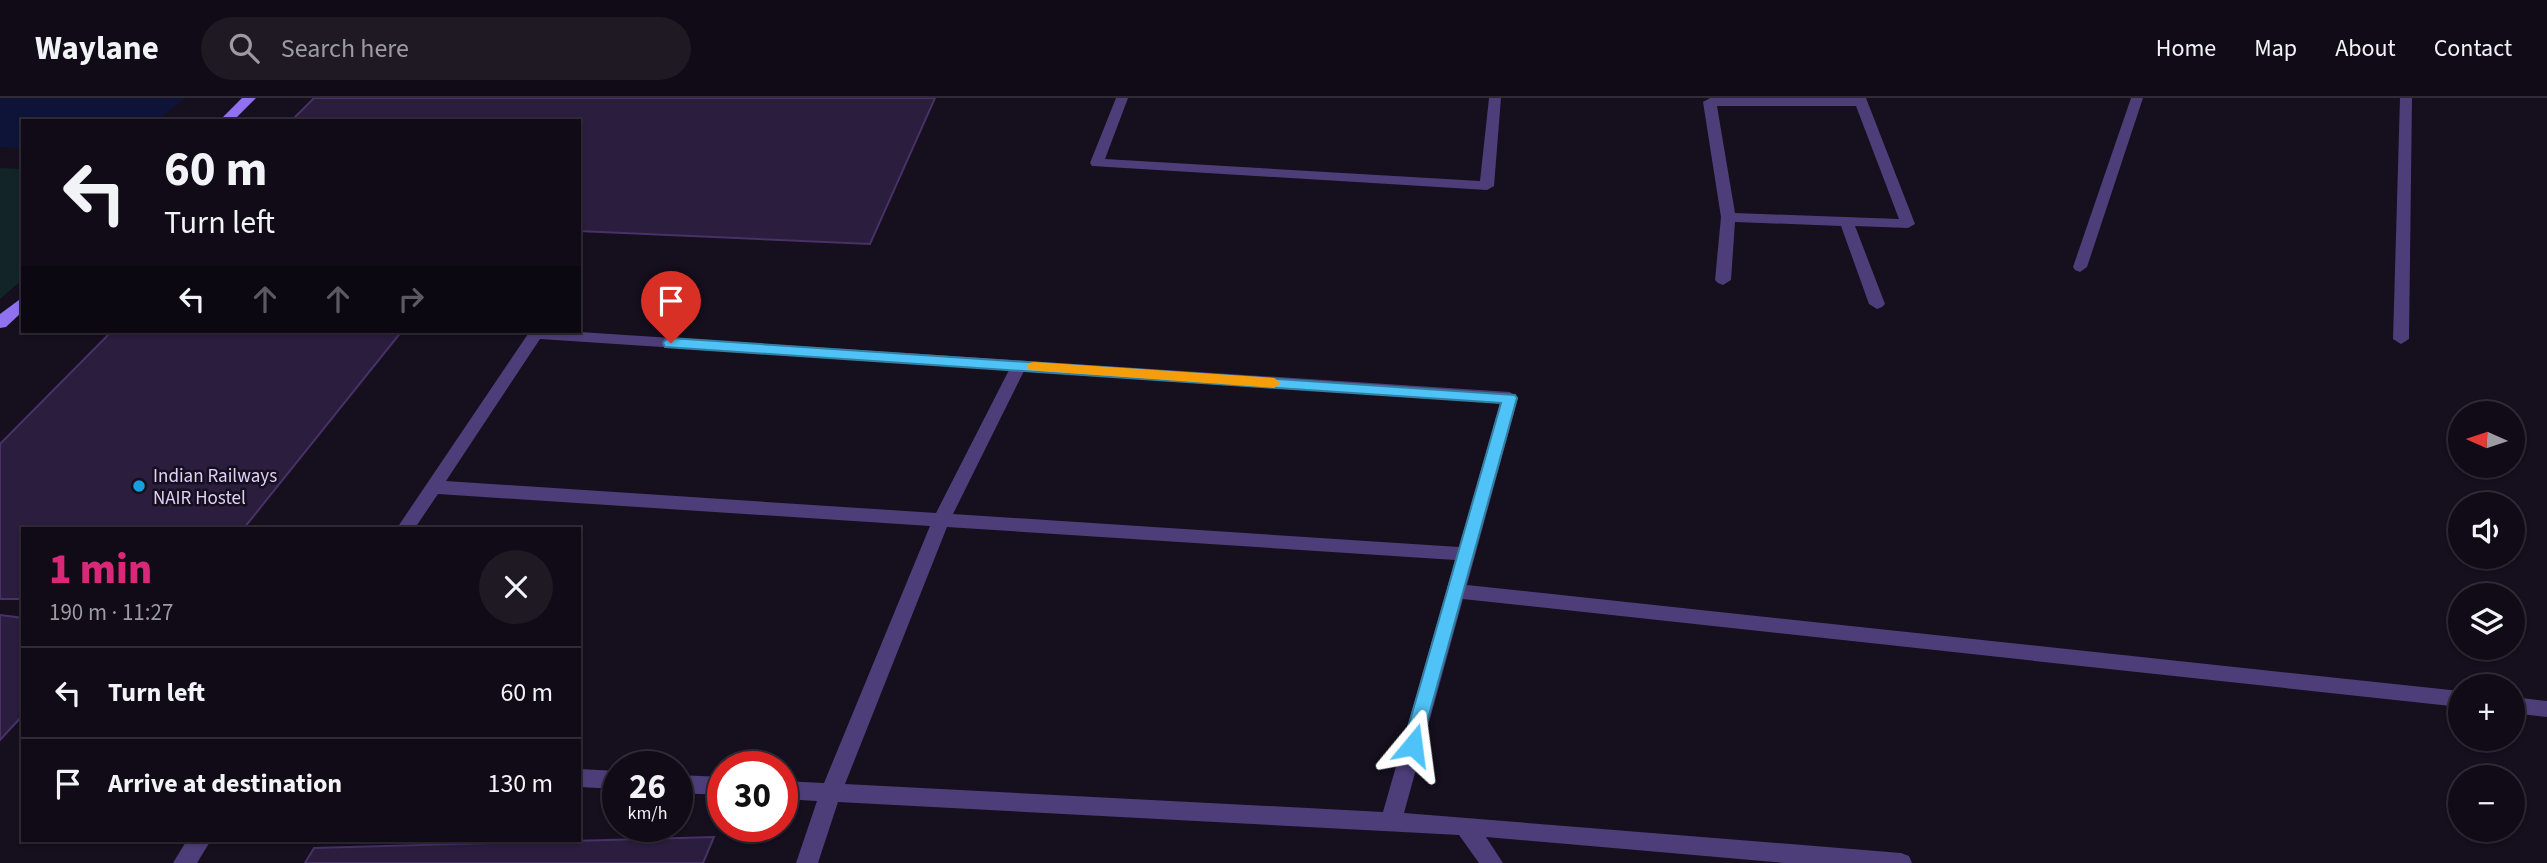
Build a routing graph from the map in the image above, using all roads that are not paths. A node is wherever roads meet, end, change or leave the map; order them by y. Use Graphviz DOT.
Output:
graph roads {
  1 [pos="250,98"];
  2 [pos="1122,98"];
  3 [pos="1495,98"];
  4 [pos="2137,98"];
  5 [pos="2406,98"];
  6 [pos="1860,100"];
  7 [pos="227,119"];
  8 [pos="1728,217"];
  9 [pos="1846,221"];
  10 [pos="2080,267"];
  11 [pos="1723,280"];
  12 [pos="21,304"];
  13 [pos="1877,304"];
  14 [pos="0,323"];
  15 [pos="536,333"];
  16 [pos="551,333"];
  17 [pos="2401,339"];
  18 [pos="1019,366"];
  19 [pos="434,487"];
  20 [pos="941,520"];
  21 [pos="407,527"];
  22 [pos="1466,554"];
  23 [pos="1456,591"];
  24 [pos="2448,698"];
  25 [pos="2525,706"];
  26 [pos="2547,709"];
  27 [pos="581,778"];
  28 [pos="602,779"];
  29 [pos="798,791"];
  30 [pos="831,792"];
  31 [pos="1391,822"];
  32 [pos="1465,827"];
  33 [pos="199,842"];
  34 [pos="184,863"];
  35 [pos="807,863"];
  36 [pos="1492,863"];
  37 [pos="1901,863"];
  1 -- 7 [label="street"];
  2 -- 3 [label="street"];
  4 -- 10 [label="street"];
  5 -- 17 [label="street"];
  6 -- 8 [label="street"];
  6 -- 9 [label="street"];
  8 -- 9 [label="street"];
  8 -- 11 [label="street"];
  9 -- 13 [label="street"];
  12 -- 14 [label="street"];
  15 -- 19 [label="street"];
  16 -- 18 [label="street"];
  18 -- 20 [label="street"];
  18 -- 22 [label="street"];
  19 -- 20 [label="street"];
  19 -- 21 [label="street"];
  20 -- 22 [label="street"];
  20 -- 30 [label="street"];
  22 -- 23 [label="street"];
  23 -- 24 [label="street"];
  23 -- 31 [label="street"];
  25 -- 26 [label="street"];
  27 -- 28 [label="street"];
  29 -- 30 [label="street"];
  30 -- 31 [label="street"];
  30 -- 35 [label="street"];
  31 -- 32 [label="street"];
  32 -- 36 [label="street"];
  32 -- 37 [label="street"];
  33 -- 34 [label="street"];
}
